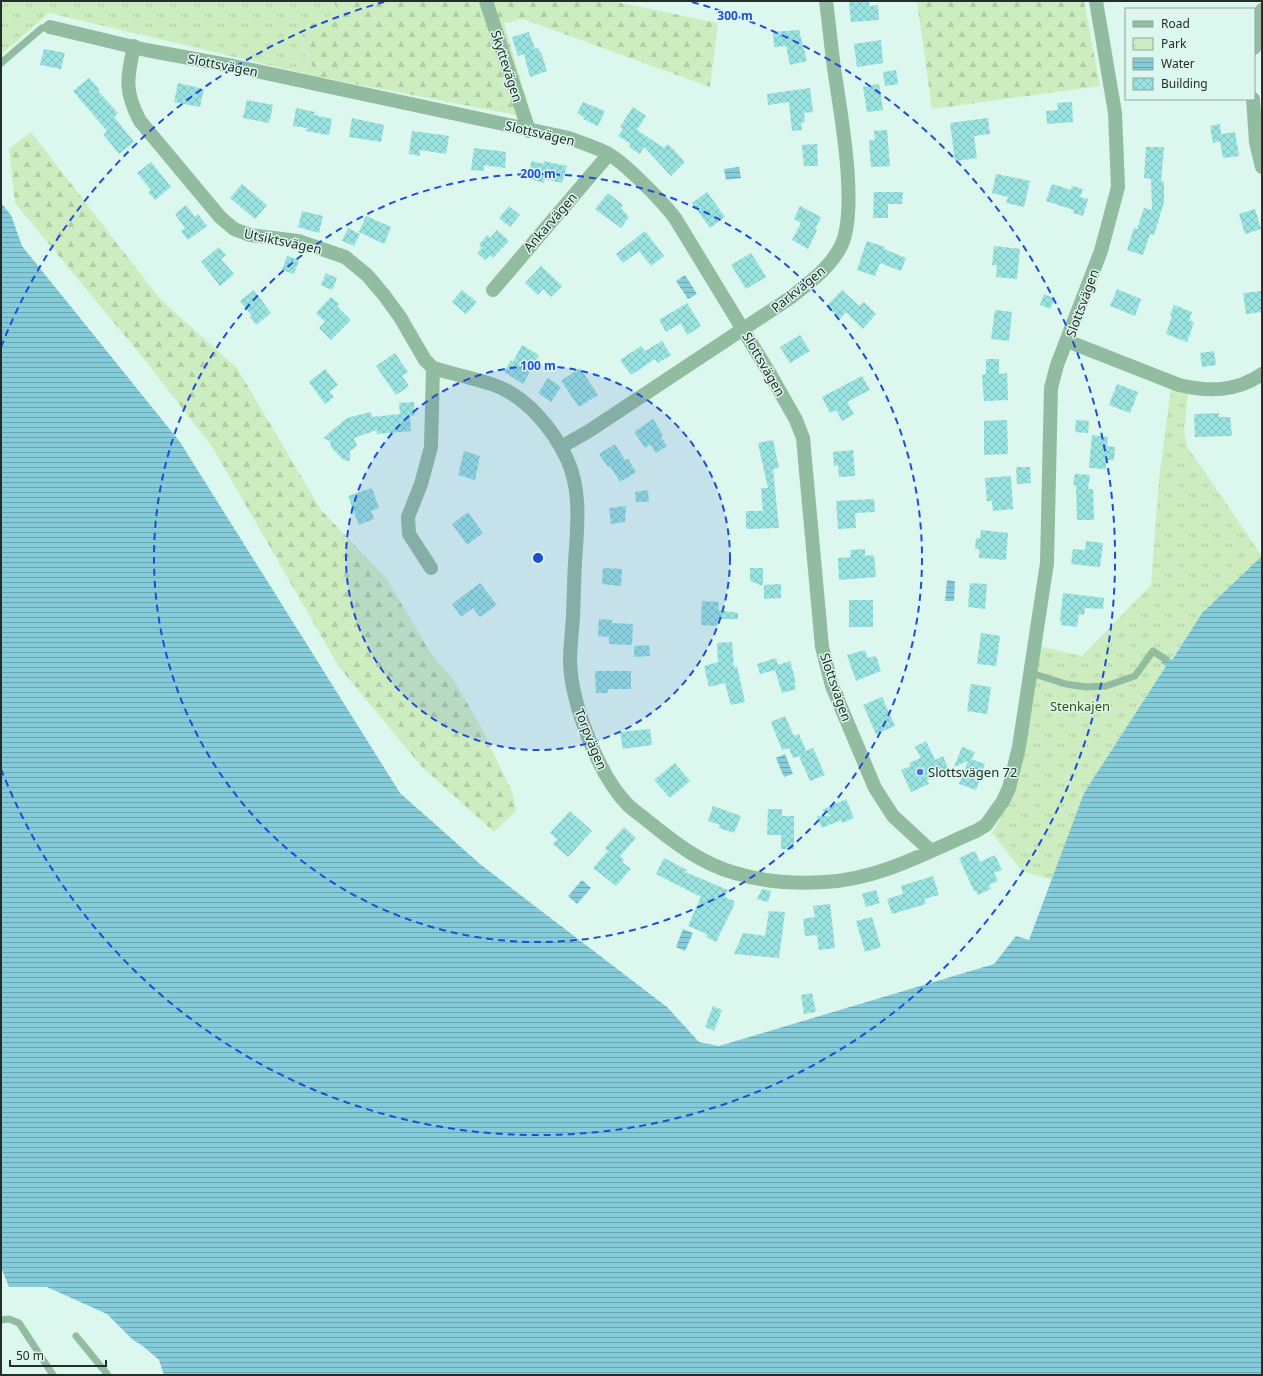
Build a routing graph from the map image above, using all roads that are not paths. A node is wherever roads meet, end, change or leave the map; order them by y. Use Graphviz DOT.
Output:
graph roads {
  1 [pos="486,1"];
  2 [pos="826,1"];
  3 [pos="1096,1"];
  4 [pos="1262,10"];
  5 [pos="50,27"];
  6 [pos="1255,43"];
  7 [pos="134,46"];
  8 [pos="1,63"];
  9 [pos="1253,100"];
  10 [pos="529,130"];
  11 [pos="608,154"];
  12 [pos="1262,167"];
  13 [pos="493,290"];
  14 [pos="744,330"];
  15 [pos="1067,341"];
  16 [pos="433,368"];
  17 [pos="1262,374"];
  18 [pos="561,447"];
  19 [pos="431,568"];
  20 [pos="1165,658"];
  21 [pos="1031,673"];
  22 [pos="931,851"];
  23 [pos="1,1320"];
  24 [pos="76,1336"];
  25 [pos="53,1375"];
  26 [pos="108,1375"];
  1 -- 10 [label="street, Skyttevägen"];
  2 -- 14 [label="street, Parkvägen"];
  3 -- 15 [label="street, Slottsvägen"];
  4 -- 6 [label="street"];
  5 -- 7 [label="street, Slottsvägen"];
  5 -- 8 [label="lane"];
  7 -- 10 [label="street, Slottsvägen"];
  7 -- 16 [label="street, Utsiktsvägen"];
  9 -- 12 [label="street"];
  10 -- 11 [label="street, Slottsvägen"];
  11 -- 13 [label="street, Ankarvägen"];
  11 -- 14 [label="street, Slottsvägen"];
  14 -- 18 [label="street, Parkvägen"];
  14 -- 22 [label="street, Slottsvägen"];
  15 -- 17 [label="street"];
  15 -- 21 [label="street, Slottsvägen"];
  16 -- 18 [label="street, Torpvägen"];
  16 -- 19 [label="street"];
  18 -- 22 [label="street, Torpvägen"];
  20 -- 21 [label="lane"];
  21 -- 22 [label="street, Slottsvägen"];
  23 -- 25 [label="lane"];
  24 -- 26 [label="lane"];
}
